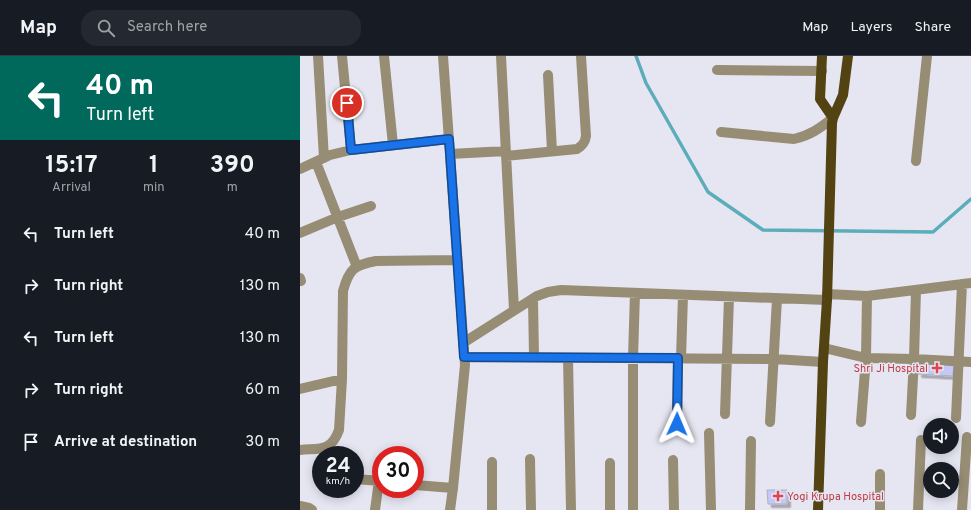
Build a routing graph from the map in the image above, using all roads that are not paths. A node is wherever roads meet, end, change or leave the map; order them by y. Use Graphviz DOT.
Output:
graph roads {
  1 [pos="318,56"];
  2 [pos="342,56"];
  3 [pos="384,56"];
  4 [pos="443,56"];
  5 [pos="501,56"];
  6 [pos="581,56"];
  7 [pos="822,56"];
  8 [pos="848,56"];
  9 [pos="927,56"];
  10 [pos="717,70"];
  11 [pos="822,71"];
  12 [pos="548,74"];
  13 [pos="832,121"];
  14 [pos="721,132"];
  15 [pos="449,139"];
  16 [pos="393,145"];
  17 [pos="351,150"];
  18 [pos="552,151"];
  19 [pos="506,153"];
  20 [pos="450,154"];
  21 [pos="320,160"];
  22 [pos="916,161"];
  23 [pos="300,169"];
  24 [pos="371,206"];
  25 [pos="338,217"];
  26 [pos="300,233"];
  27 [pos="457,260"];
  28 [pos="357,267"];
  29 [pos="967,284"];
  30 [pos="916,290"];
  31 [pos="635,293"];
  32 [pos="827,294"];
  33 [pos="683,295"];
  34 [pos="867,296"];
  35 [pos="729,297"];
  36 [pos="533,299"];
  37 [pos="777,299"];
  38 [pos="514,310"];
  39 [pos="463,343"];
  40 [pos="824,348"];
  41 [pos="464,357"];
  42 [pos="534,357"];
  43 [pos="568,358"];
  44 [pos="633,358"];
  45 [pos="680,358"];
  46 [pos="866,358"];
  47 [pos="727,359"];
  48 [pos="774,359"];
  49 [pos="914,359"];
  50 [pos="959,361"];
  51 [pos="823,362"];
  52 [pos="971,362"];
  53 [pos="342,380"];
  54 [pos="300,388"];
  55 [pos="725,414"];
  56 [pos="911,415"];
  57 [pos="956,418"];
  58 [pos="770,422"];
  59 [pos="861,422"];
  60 [pos="677,424"];
  61 [pos="709,433"];
  62 [pos="967,437"];
  63 [pos="921,440"];
  64 [pos="751,441"];
  65 [pos="300,450"];
  66 [pos="530,459"];
  67 [pos="673,460"];
  68 [pos="492,462"];
  69 [pos="610,463"];
  70 [pos="880,474"];
  71 [pos="424,486"];
  72 [pos="453,488"];
  73 [pos="376,498"];
  74 [pos="300,506"];
  75 [pos="312,510"];
  76 [pos="374,510"];
  77 [pos="450,510"];
  78 [pos="492,510"];
  79 [pos="531,510"];
  80 [pos="571,510"];
  81 [pos="610,510"];
  82 [pos="633,510"];
  83 [pos="674,510"];
  84 [pos="711,510"];
  85 [pos="750,510"];
  86 [pos="818,510"];
  87 [pos="880,510"];
  88 [pos="918,510"];
  89 [pos="962,510"];
  1 -- 21 [label="street"];
  2 -- 17 [label="street"];
  3 -- 16 [label="street"];
  4 -- 15 [label="street"];
  5 -- 19 [label="street"];
  6 -- 18 [label="street"];
  7 -- 11 [label="main road"];
  8 -- 13 [label="main road"];
  9 -- 22 [label="street"];
  10 -- 11 [label="street"];
  11 -- 13 [label="main road"];
  12 -- 18 [label="street"];
  13 -- 14 [label="street"];
  13 -- 32 [label="main road"];
  15 -- 16 [label="street"];
  15 -- 20 [label="street"];
  16 -- 17 [label="street"];
  17 -- 21 [label="street"];
  18 -- 19 [label="street"];
  19 -- 20 [label="street"];
  19 -- 38 [label="street"];
  20 -- 27 [label="street"];
  21 -- 23 [label="street"];
  21 -- 25 [label="street"];
  24 -- 25 [label="street"];
  25 -- 26 [label="street"];
  25 -- 28 [label="street"];
  27 -- 28 [label="street"];
  27 -- 39 [label="street"];
  28 -- 53 [label="street"];
  29 -- 30 [label="street"];
  29 -- 50 [label="street"];
  30 -- 34 [label="street"];
  30 -- 49 [label="street"];
  31 -- 33 [label="street"];
  31 -- 36 [label="street"];
  31 -- 44 [label="street"];
  32 -- 34 [label="street"];
  32 -- 37 [label="street"];
  32 -- 40 [label="main road"];
  33 -- 35 [label="street"];
  33 -- 45 [label="street"];
  34 -- 46 [label="street"];
  35 -- 37 [label="street"];
  35 -- 47 [label="street"];
  36 -- 38 [label="street"];
  36 -- 42 [label="street"];
  37 -- 48 [label="street"];
  38 -- 39 [label="street"];
  39 -- 41 [label="street"];
  40 -- 46 [label="street"];
  40 -- 51 [label="main road"];
  41 -- 42 [label="street"];
  41 -- 72 [label="street"];
  42 -- 43 [label="street"];
  43 -- 44 [label="street"];
  43 -- 80 [label="street"];
  44 -- 45 [label="street"];
  44 -- 82 [label="street"];
  45 -- 47 [label="street"];
  45 -- 60 [label="street"];
  46 -- 49 [label="street"];
  46 -- 59 [label="street"];
  47 -- 48 [label="street"];
  47 -- 55 [label="street"];
  48 -- 51 [label="street"];
  48 -- 58 [label="street"];
  49 -- 50 [label="street"];
  49 -- 56 [label="street"];
  50 -- 52 [label="street"];
  50 -- 57 [label="street"];
  51 -- 86 [label="main road"];
  53 -- 54 [label="street"];
  53 -- 65 [label="street"];
  61 -- 84 [label="street"];
  62 -- 89 [label="street"];
  63 -- 88 [label="street"];
  64 -- 85 [label="street"];
  66 -- 79 [label="street"];
  67 -- 83 [label="street"];
  68 -- 78 [label="street"];
  69 -- 81 [label="street"];
  70 -- 87 [label="street"];
  71 -- 72 [label="street"];
  72 -- 77 [label="street"];
  73 -- 76 [label="street"];
  74 -- 75 [label="street"];
}
